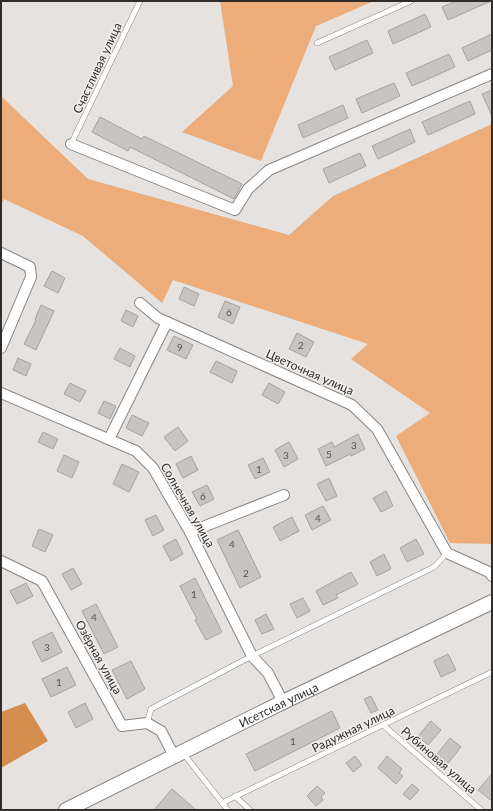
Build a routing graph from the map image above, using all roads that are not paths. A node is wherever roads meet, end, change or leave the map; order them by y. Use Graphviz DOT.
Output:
graph roads {
  1 [pos="140,1"];
  2 [pos="411,1"];
  3 [pos="317,43"];
  4 [pos="492,74"];
  5 [pos="71,144"];
  6 [pos="1,253"];
  7 [pos="140,304"];
  8 [pos="167,322"];
  9 [pos="1,348"];
  10 [pos="1,393"];
  11 [pos="109,439"];
  12 [pos="284,494"];
  13 [pos="190,532"];
  14 [pos="447,553"];
  15 [pos="1,561"];
  16 [pos="492,576"];
  17 [pos="492,602"];
  18 [pos="252,656"];
  19 [pos="492,672"];
  20 [pos="283,702"];
  21 [pos="147,723"];
  22 [pos="383,725"];
  23 [pos="178,754"];
  24 [pos="235,796"];
  25 [pos="222,803"];
  26 [pos="66,810"];
  27 [pos="228,810"];
  28 [pos="250,810"];
  29 [pos="480,810"];
  1 -- 5 [label="lane, Счастливая улица"];
  2 -- 3 [label="lane"];
  4 -- 5 [label="street"];
  6 -- 9 [label="street"];
  7 -- 8 [label="street, Цветочная улица"];
  8 -- 11 [label="street"];
  8 -- 14 [label="street, Цветочная улица"];
  10 -- 11 [label="street, Солнечная улица"];
  11 -- 13 [label="street, Солнечная улица"];
  12 -- 13 [label="street"];
  13 -- 18 [label="street, Солнечная улица"];
  14 -- 16 [label="street"];
  14 -- 18 [label="lane"];
  15 -- 21 [label="street, Озёрная улица"];
  17 -- 20 [label="main road, Исетская улица"];
  18 -- 20 [label="street, Солнечная улица"];
  18 -- 21 [label="lane"];
  19 -- 22 [label="lane, Радужная улица"];
  20 -- 23 [label="main road, Исетская улица"];
  21 -- 23 [label="street"];
  22 -- 24 [label="lane, Радужная улица"];
  22 -- 29 [label="lane, Рубиновая улица"];
  23 -- 25 [label="lane"];
  23 -- 26 [label="main road, Исетская улица"];
  24 -- 25 [label="lane, Радужная улица"];
  24 -- 28 [label="lane"];
  25 -- 27 [label="lane"];
}
